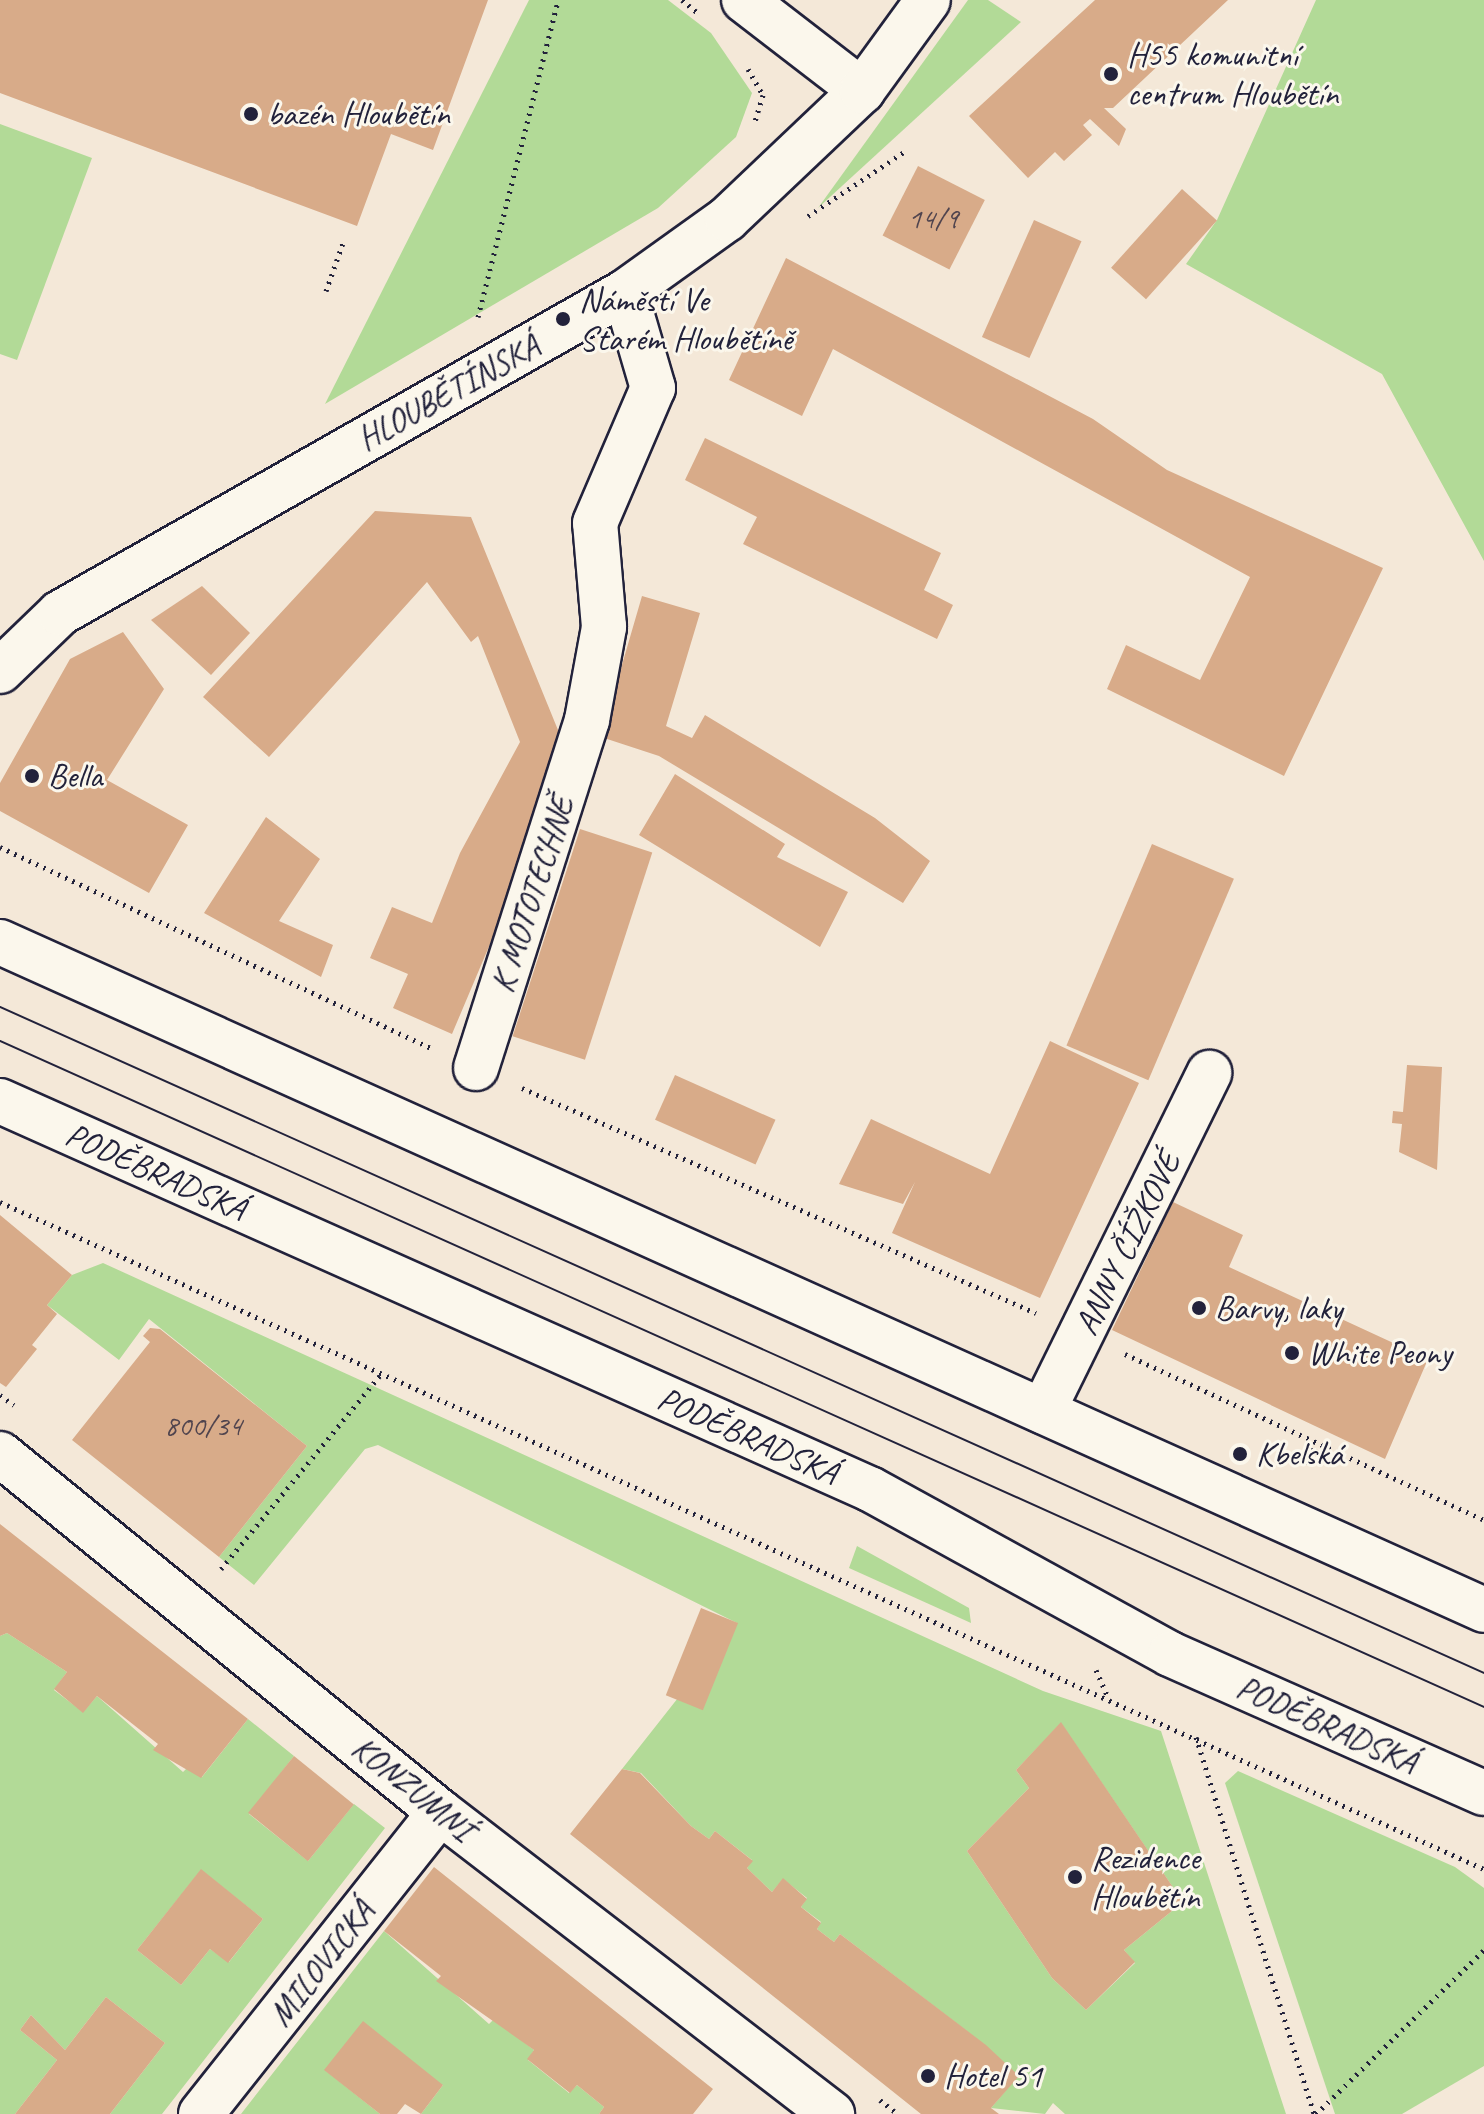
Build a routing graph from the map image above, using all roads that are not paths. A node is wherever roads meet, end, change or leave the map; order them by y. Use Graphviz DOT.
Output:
graph roads {
  1 [pos="744,0"];
  2 [pos="928,0"];
  3 [pos="862,91"];
  4 [pos="625,292"];
  5 [pos="0,671"];
  6 [pos="0,942"];
  7 [pos="476,1068"];
  8 [pos="1209,1073"];
  9 [pos="0,1101"];
  10 [pos="1043,1411"];
  11 [pos="0,1454"];
  12 [pos="1484,1610"];
  13 [pos="1484,1793"];
  14 [pos="440,1812"];
  15 [pos="201,2114"];
  16 [pos="832,2114"];
  1 -- 3 [label="street"];
  2 -- 3 [label="street, HLOUBĚTÍNSKÁ"];
  3 -- 4 [label="street, HLOUBĚTÍNSKÁ"];
  4 -- 5 [label="street, HLOUBĚTÍNSKÁ"];
  4 -- 7 [label="street, K MOTOTECHNĚ"];
  6 -- 10 [label="street"];
  8 -- 10 [label="street, ANNY ČÍŽKOVÉ"];
  9 -- 13 [label="street, PODĚBRADSKÁ"];
  10 -- 12 [label="street"];
  11 -- 14 [label="street, KONZUMNÍ"];
  14 -- 15 [label="street, MILOVICKÁ"];
  14 -- 16 [label="street, KONZUMNÍ"];
}
